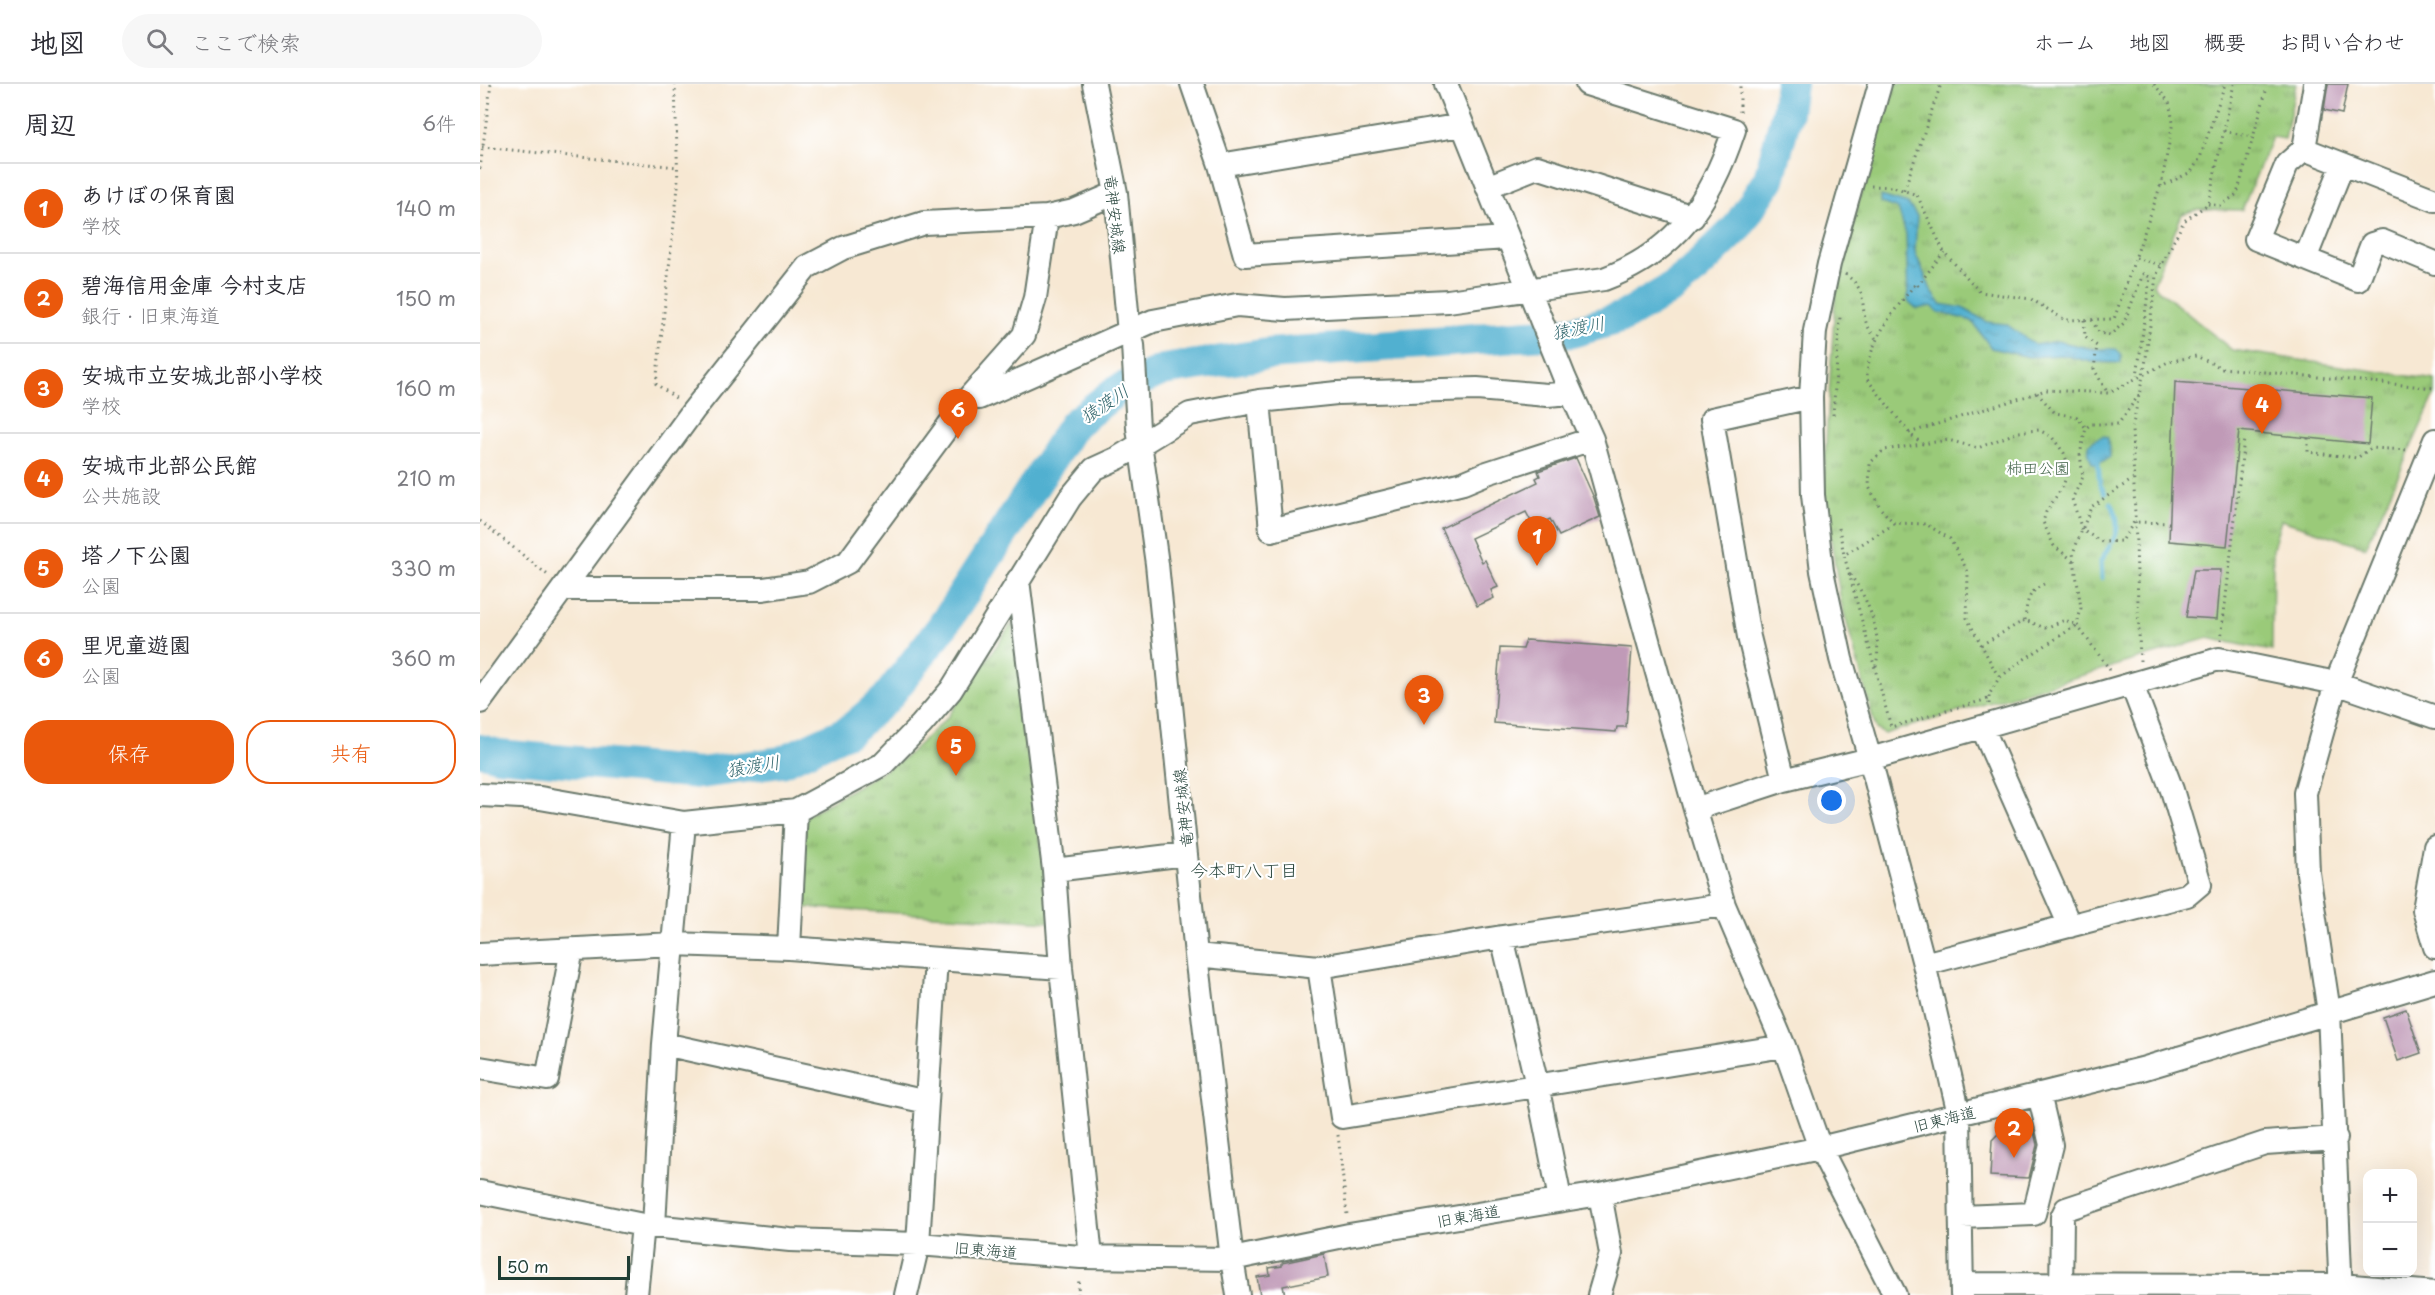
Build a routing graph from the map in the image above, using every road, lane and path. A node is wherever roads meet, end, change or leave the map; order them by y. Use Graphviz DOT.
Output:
graph roads {
  1 [pos="491,84"];
  2 [pos="675,84"];
  3 [pos="1094,84"];
  4 [pos="1192,84"];
  5 [pos="1446,84"];
  6 [pos="1587,84"];
  7 [pos="1740,84"];
  8 [pos="1880,84"];
  9 [pos="1941,84"];
  10 [pos="2154,84"];
  11 [pos="2225,84"];
  12 [pos="2234,84"];
  13 [pos="2315,84"];
  14 [pos="2267,88"];
  15 [pos="1462,125"];
  16 [pos="1734,130"];
  17 [pos="2224,131"];
  18 [pos="2253,137"];
  19 [pos="482,147"];
  20 [pos="2304,149"];
  21 [pos="2343,164"];
  22 [pos="1220,165"];
  23 [pos="678,167"];
  24 [pos="480,169"];
  25 [pos="1871,186"];
  26 [pos="1486,187"];
  27 [pos="2160,187"];
  28 [pos="1904,191"];
  29 [pos="1116,193"];
  30 [pos="2435,200"];
  31 [pos="2208,204"];
  32 [pos="1047,217"];
  33 [pos="1693,217"];
  34 [pos="1507,238"];
  35 [pos="1944,252"];
  36 [pos="2136,258"];
  37 [pos="2305,259"];
  38 [pos="2435,263"];
  39 [pos="2162,265"];
  40 [pos="1842,285"];
  41 [pos="1531,295"];
  42 [pos="1841,309"];
  43 [pos="2084,320"];
  44 [pos="2091,320"];
  45 [pos="1131,339"];
  46 [pos="1877,340"];
  47 [pos="2144,373"];
  48 [pos="2138,376"];
  49 [pos="1568,386"];
  50 [pos="2435,388"];
  51 [pos="2037,393"];
  52 [pos="2108,393"];
  53 [pos="2140,394"];
  54 [pos="971,396"];
  55 [pos="1810,397"];
  56 [pos="1259,401"];
  57 [pos="693,411"];
  58 [pos="1833,416"];
  59 [pos="2086,428"];
  60 [pos="1909,433"];
  61 [pos="1139,436"];
  62 [pos="2308,438"];
  63 [pos="1592,439"];
  64 [pos="2244,439"];
  65 [pos="1923,444"];
  66 [pos="2432,446"];
  67 [pos="2133,479"];
  68 [pos="480,521"];
  69 [pos="1837,521"];
  70 [pos="2134,522"];
  71 [pos="2170,523"];
  72 [pos="1894,524"];
  73 [pos="2082,530"];
  74 [pos="1844,555"];
  75 [pos="2075,562"];
  76 [pos="1849,573"];
  77 [pos="1018,580"];
  78 [pos="2044,584"];
  79 [pos="564,589"];
  80 [pos="2025,620"];
  81 [pos="2077,626"];
  82 [pos="1981,645"];
  83 [pos="2219,659"];
  84 [pos="1875,671"];
  85 [pos="1999,678"];
  86 [pos="2336,683"];
  87 [pos="2130,685"];
  88 [pos="1988,699"];
  89 [pos="480,701"];
  90 [pos="2435,717"];
  91 [pos="1988,726"];
  92 [pos="1870,759"];
  93 [pos="1784,780"];
  94 [pos="480,795"];
  95 [pos="1695,809"];
  96 [pos="796,812"];
  97 [pos="684,823"];
  98 [pos="2435,847"];
  99 [pos="1186,854"];
  100 [pos="1054,870"];
  101 [pos="1724,905"];
  102 [pos="2070,926"];
  103 [pos="1502,937"];
  104 [pos="673,945"];
  105 [pos="789,948"];
  106 [pos="2435,948"];
  107 [pos="572,949"];
  108 [pos="480,954"];
  109 [pos="1196,955"];
  110 [pos="936,959"];
  111 [pos="1924,964"];
  112 [pos="1319,967"];
  113 [pos="1061,968"];
  114 [pos="2435,981"];
  115 [pos="2329,1012"];
  116 [pos="664,1044"];
  117 [pos="1784,1046"];
  118 [pos="480,1068"];
  119 [pos="1537,1085"];
  120 [pos="2038,1094"];
  121 [pos="927,1102"];
  122 [pos="1959,1114"];
  123 [pos="1342,1117"];
  124 [pos="2336,1138"];
  125 [pos="1820,1148"];
  126 [pos="480,1192"];
  127 [pos="1600,1194"];
  128 [pos="1560,1199"];
  129 [pos="1961,1217"];
  130 [pos="649,1225"];
  131 [pos="1350,1234"];
  132 [pos="918,1244"];
  133 [pos="1091,1257"];
  134 [pos="1232,1259"];
  135 [pos="1962,1289"];
  136 [pos="2061,1289"];
  137 [pos="2341,1290"];
  138 [pos="2435,1293"];
  139 [pos="636,1295"];
  140 [pos="906,1295"];
  141 [pos="1238,1295"];
  142 [pos="1599,1295"];
  143 [pos="1895,1295"];
  1 -- 19 [label="path"];
  2 -- 23 [label="path"];
  3 -- 29 [label="street, 竜神安城線"];
  4 -- 22 [label="street"];
  5 -- 15 [label="street"];
  6 -- 16 [label="street"];
  7 -- 16 [label="path"];
  8 -- 55 [label="street"];
  9 -- 28 [label="path"];
  10 -- 27 [label="path"];
  11 -- 27 [label="path"];
  12 -- 17 [label="path"];
  13 -- 20 [label="street"];
  14 -- 18 [label="path"];
  15 -- 22 [label="street"];
  15 -- 26 [label="street"];
  16 -- 33 [label="street"];
  17 -- 18 [label="path"];
  17 -- 31 [label="path"];
  18 -- 31 [label="path"];
  19 -- 23 [label="path"];
  19 -- 24 [label="path"];
  20 -- 21 [label="street"];
  20 -- 37 [label="street"];
  21 -- 30 [label="street"];
  21 -- 37 [label="street"];
  22 -- 34 [label="street"];
  23 -- 57 [label="path"];
  25 -- 28 [label="path"];
  26 -- 33 [label="street"];
  26 -- 34 [label="street"];
  27 -- 44 [label="path"];
  28 -- 35 [label="path"];
  29 -- 32 [label="street"];
  29 -- 45 [label="street, 竜神安城線"];
  31 -- 39 [label="path"];
  32 -- 54 [label="street"];
  32 -- 57 [label="street"];
  33 -- 41 [label="street"];
  34 -- 41 [label="street"];
  35 -- 43 [label="path"];
  35 -- 46 [label="path"];
  36 -- 39 [label="path"];
  37 -- 38 [label="street"];
  39 -- 47 [label="path"];
  40 -- 46 [label="path"];
  41 -- 45 [label="street"];
  41 -- 49 [label="street"];
  42 -- 58 [label="path"];
  43 -- 44 [label="path"];
  43 -- 52 [label="path"];
  44 -- 48 [label="path"];
  45 -- 54 [label="street"];
  45 -- 61 [label="street, 竜神安城線"];
  46 -- 60 [label="path"];
  47 -- 48 [label="path"];
  47 -- 50 [label="path"];
  47 -- 53 [label="path"];
  48 -- 52 [label="path"];
  49 -- 56 [label="street"];
  49 -- 63 [label="street"];
  51 -- 52 [label="path"];
  51 -- 59 [label="path"];
  51 -- 60 [label="path"];
  53 -- 59 [label="path"];
  53 -- 67 [label="path"];
  54 -- 79 [label="street"];
  55 -- 92 [label="street"];
  55 -- 93 [label="street"];
  56 -- 61 [label="street"];
  56 -- 63 [label="street"];
  57 -- 79 [label="street"];
  59 -- 73 [label="path"];
  60 -- 65 [label="path"];
  61 -- 77 [label="street"];
  61 -- 99 [label="street, 竜神安城線"];
  62 -- 66 [label="path"];
  63 -- 95 [label="street"];
  64 -- 83 [label="path"];
  65 -- 72 [label="path"];
  65 -- 75 [label="path"];
  66 -- 86 [label="street"];
  67 -- 70 [label="path"];
  67 -- 73 [label="path"];
  68 -- 79 [label="path"];
  69 -- 74 [label="path"];
  70 -- 71 [label="path"];
  70 -- 73 [label="path"];
  70 -- 87 [label="path"];
  72 -- 74 [label="path"];
  72 -- 82 [label="path"];
  73 -- 75 [label="path"];
  74 -- 76 [label="path"];
  75 -- 81 [label="path"];
  76 -- 84 [label="path"];
  76 -- 84 [label="path"];
  77 -- 96 [label="street"];
  77 -- 100 [label="street"];
  78 -- 80 [label="path"];
  79 -- 89 [label="street"];
  80 -- 81 [label="path"];
  80 -- 82 [label="path"];
  81 -- 85 [label="path"];
  81 -- 87 [label="path"];
  82 -- 85 [label="path"];
  83 -- 86 [label="street"];
  83 -- 87 [label="street"];
  84 -- 88 [label="path"];
  85 -- 88 [label="path"];
  86 -- 90 [label="street"];
  86 -- 115 [label="street"];
  87 -- 91 [label="street"];
  87 -- 102 [label="street"];
  88 -- 91 [label="path"];
  91 -- 92 [label="street"];
  91 -- 102 [label="street"];
  92 -- 93 [label="street"];
  92 -- 111 [label="street"];
  93 -- 95 [label="street"];
  94 -- 97 [label="street"];
  95 -- 101 [label="street"];
  96 -- 97 [label="street"];
  96 -- 105 [label="street"];
  97 -- 104 [label="street"];
  98 -- 106 [label="street"];
  99 -- 100 [label="street"];
  99 -- 109 [label="street, 竜神安城線"];
  100 -- 113 [label="street"];
  101 -- 103 [label="street"];
  101 -- 117 [label="street"];
  102 -- 111 [label="street"];
  103 -- 112 [label="street"];
  103 -- 119 [label="street"];
  104 -- 105 [label="street"];
  104 -- 107 [label="street"];
  104 -- 116 [label="street"];
  105 -- 110 [label="street"];
  107 -- 108 [label="street"];
  107 -- 118 [label="street"];
  109 -- 112 [label="street"];
  109 -- 134 [label="street, 竜神安城線"];
  110 -- 113 [label="street"];
  110 -- 121 [label="street"];
  111 -- 122 [label="street"];
  112 -- 123 [label="street"];
  113 -- 133 [label="street"];
  114 -- 115 [label="street, 旧東海道"];
  115 -- 120 [label="street, 旧東海道"];
  115 -- 124 [label="street"];
  116 -- 121 [label="street"];
  116 -- 130 [label="street"];
  117 -- 119 [label="street"];
  117 -- 125 [label="street"];
  119 -- 123 [label="street"];
  119 -- 128 [label="street"];
  120 -- 122 [label="street, 旧東海道"];
  120 -- 129 [label="street"];
  121 -- 132 [label="street"];
  122 -- 125 [label="street, 旧東海道"];
  122 -- 129 [label="street"];
  123 -- 131 [label="path"];
  124 -- 136 [label="street"];
  124 -- 137 [label="street"];
  125 -- 127 [label="street, 旧東海道"];
  125 -- 143 [label="street"];
  126 -- 130 [label="street, 旧東海道"];
  127 -- 128 [label="street, 旧東海道"];
  127 -- 142 [label="street"];
  128 -- 131 [label="street, 旧東海道"];
  129 -- 135 [label="street"];
  130 -- 132 [label="street, 旧東海道"];
  130 -- 139 [label="street"];
  131 -- 134 [label="street, 旧東海道"];
  132 -- 133 [label="street, 旧東海道"];
  132 -- 140 [label="street"];
  133 -- 134 [label="street, 旧東海道"];
  134 -- 141 [label="street, 竜神安城線"];
  135 -- 136 [label="street"];
  136 -- 137 [label="street"];
  137 -- 138 [label="street"];
}
